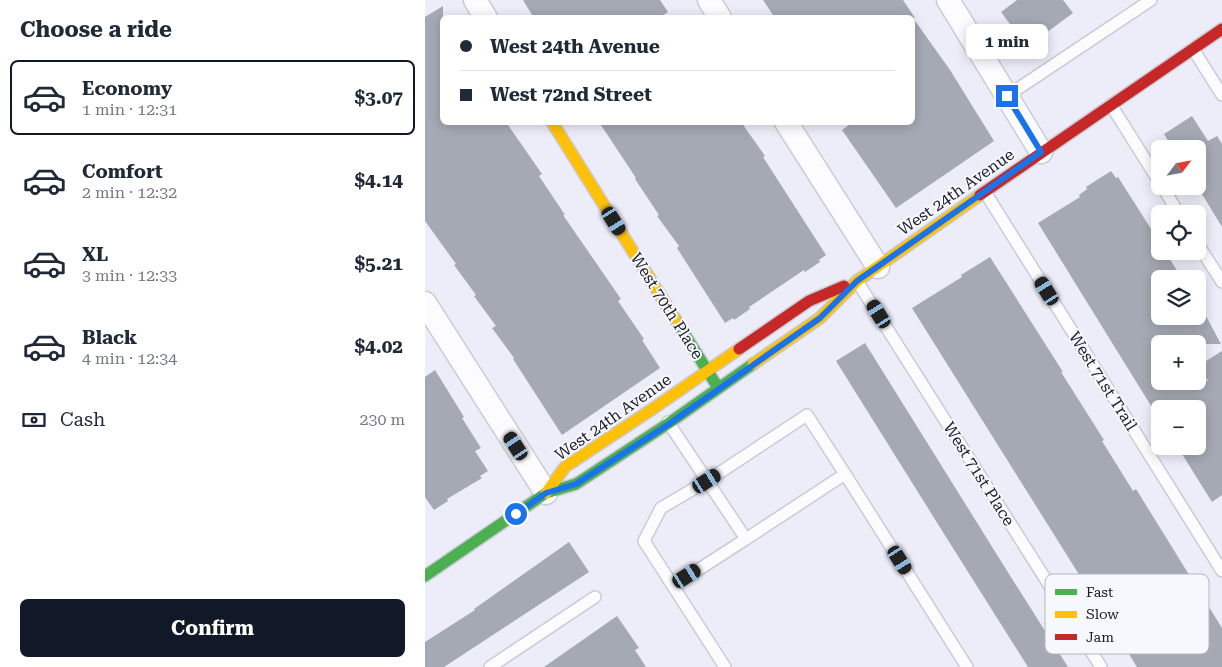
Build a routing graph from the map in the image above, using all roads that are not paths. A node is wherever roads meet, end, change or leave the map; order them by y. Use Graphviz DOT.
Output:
graph roads {
  1 [pos="475,0"];
  2 [pos="709,0"];
  3 [pos="948,0"];
  4 [pos="1151,0"];
  5 [pos="484,15"];
  6 [pos="718,15"];
  7 [pos="1222,29"];
  8 [pos="1193,49"];
  9 [pos="1222,95"];
  10 [pos="1007,96"];
  11 [pos="1111,105"];
  12 [pos="554,125"];
  13 [pos="788,125"];
  14 [pos="1041,152"];
  15 [pos="1151,169"];
  16 [pos="985,192"];
  17 [pos="1206,257"];
  18 [pos="878,267"];
  19 [pos="857,281"];
  20 [pos="1222,282"];
  21 [pos="428,317"];
  22 [pos="707,370"];
  23 [pos="719,388"];
  24 [pos="657,406"];
  25 [pos="669,424"];
  26 [pos="845,474"];
  27 [pos="707,481"];
  28 [pos="546,493"];
  29 [pos="746,538"];
  30 [pos="1222,571"];
  31 [pos="425,576"];
  32 [pos="1045,578"];
  33 [pos="673,586"];
  34 [pos="595,597"];
  35 [pos="1093,654"];
  36 [pos="490,667"];
  37 [pos="725,667"];
  38 [pos="967,667"];
  39 [pos="1101,667"];
  1 -- 5 [label="street"];
  2 -- 6 [label="street"];
  3 -- 10 [label="street"];
  4 -- 10 [label="lane"];
  7 -- 8 [label="street, West 24th Avenue"];
  8 -- 9 [label="lane"];
  8 -- 11 [label="street, West 24th Avenue"];
  10 -- 14 [label="street"];
  11 -- 14 [label="street, West 24th Avenue"];
  11 -- 15 [label="lane"];
  12 -- 22 [label="street, West 70th Place"];
  13 -- 18 [label="street"];
  14 -- 16 [label="street, West 24th Avenue"];
  16 -- 18 [label="street, West 24th Avenue"];
  16 -- 30 [label="lane, West 71st Trail"];
  17 -- 20 [label="lane"];
  18 -- 19 [label="street, West 24th Avenue"];
  19 -- 22 [label="street, West 24th Avenue"];
  19 -- 23 [label="street, West 24th Avenue"];
  19 -- 32 [label="lane, West 71st Place"];
  21 -- 28 [label="street"];
  22 -- 23 [label="street, West 70th Place"];
  22 -- 24 [label="street, West 24th Avenue"];
  23 -- 25 [label="street, West 24th Avenue"];
  24 -- 25 [label="lane"];
  24 -- 28 [label="street, West 24th Avenue"];
  25 -- 27 [label="lane"];
  25 -- 28 [label="street, West 24th Avenue"];
  26 -- 27 [label="lane"];
  26 -- 29 [label="lane"];
  26 -- 38 [label="lane"];
  27 -- 29 [label="lane"];
  27 -- 33 [label="lane"];
  28 -- 31 [label="street, West 24th Avenue"];
  29 -- 33 [label="lane"];
  33 -- 37 [label="lane"];
  34 -- 36 [label="lane"];
  35 -- 39 [label="lane, West 71st Place"];
}
